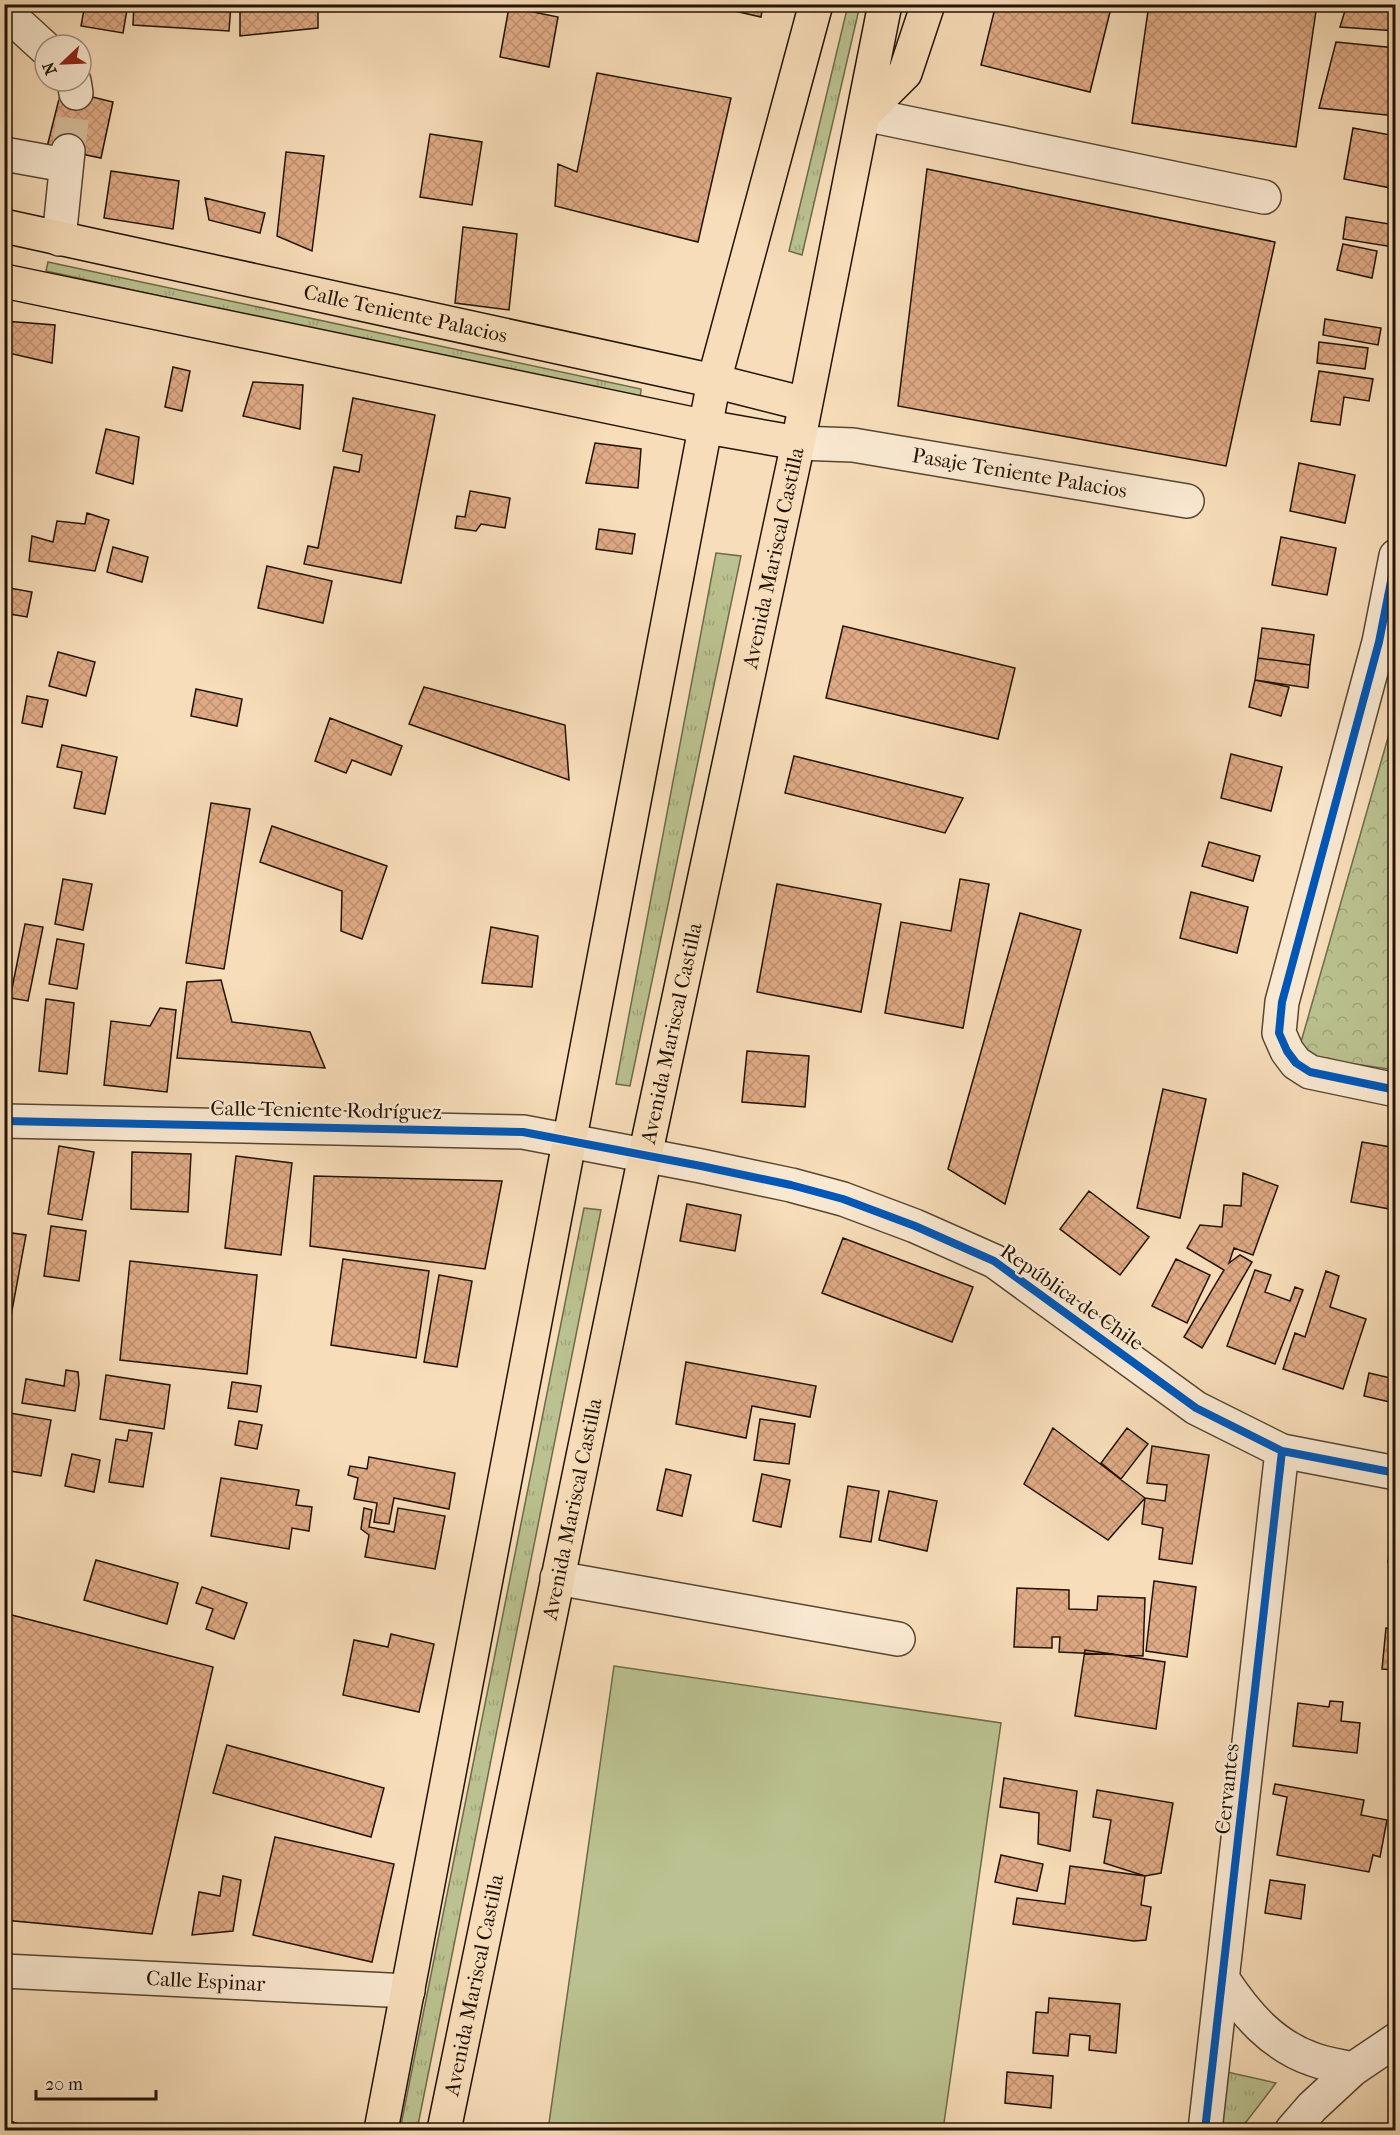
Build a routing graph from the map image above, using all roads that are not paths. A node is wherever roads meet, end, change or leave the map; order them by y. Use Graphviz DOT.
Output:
graph roads {
  1 [pos="791,4"];
  2 [pos="816,4"];
  3 [pos="885,4"];
  4 [pos="928,4"];
  5 [pos="8,18"];
  6 [pos="33,38"];
  7 [pos="792,98"];
  8 [pos="864,114"];
  9 [pos="4,154"];
  10 [pos="1264,197"];
  11 [pos="4,226"];
  12 [pos="59,239"];
  13 [pos="4,281"];
  14 [pos="714,381"];
  15 [pos="805,404"];
  16 [pos="707,427"];
  17 [pos="798,443"];
  18 [pos="853,445"];
  19 [pos="1187,501"];
  20 [pos="1395,556"];
  21 [pos="1395,1090"];
  22 [pos="4,1121"];
  23 [pos="570,1142"];
  24 [pos="645,1156"];
  25 [pos="1282,1451"];
  26 [pos="1395,1473"];
  27 [pos="557,1578"];
  28 [pos="898,1640"];
  29 [pos="4,1971"];
  30 [pos="1224,1981"];
  31 [pos="408,1992"];
  32 [pos="1395,2040"];
  33 [pos="1353,2069"];
  34 [pos="381,2130"];
  35 [pos="444,2130"];
  36 [pos="1205,2130"];
  37 [pos="1292,2130"];
  1 -- 7 [label="main road"];
  2 -- 7 [label="main road"];
  3 -- 8 [label="main road, Avenida Mariscal Castilla"];
  4 -- 8 [label="main road"];
  5 -- 6 [label="street"];
  7 -- 14 [label="main road"];
  8 -- 10 [label="street"];
  8 -- 15 [label="main road, Avenida Mariscal Castilla"];
  9 -- 12 [label="street"];
  11 -- 12 [label="main road, Calle Teniente Palacios"];
  12 -- 14 [label="main road, Calle Teniente Palacios"];
  13 -- 16 [label="main road"];
  14 -- 15 [label="main road, Calle Teniente Palacios"];
  14 -- 16 [label="main road"];
  15 -- 17 [label="main road, Avenida Mariscal Castilla"];
  15 -- 18 [label="street"];
  16 -- 17 [label="main road"];
  16 -- 23 [label="main road"];
  17 -- 18 [label="street, Pasaje Teniente Palacios"];
  17 -- 24 [label="main road, Avenida Mariscal Castilla"];
  18 -- 19 [label="street, Pasaje Teniente Palacios"];
  20 -- 21 [label="street"];
  22 -- 23 [label="street, Calle Teniente Rodríguez"];
  23 -- 24 [label="street, Calle Teniente Rodríguez"];
  23 -- 31 [label="main road"];
  24 -- 25 [label="street, República de Chile"];
  24 -- 27 [label="main road, Avenida Mariscal Castilla"];
  25 -- 26 [label="street, República de Chile"];
  25 -- 30 [label="street, Cervantes"];
  27 -- 28 [label="street"];
  27 -- 35 [label="main road, Avenida Mariscal Castilla"];
  29 -- 31 [label="street, Calle Espinar"];
  30 -- 33 [label="street"];
  30 -- 36 [label="street, Cervantes"];
  31 -- 34 [label="main road"];
  32 -- 33 [label="street"];
  33 -- 37 [label="street"];
}
